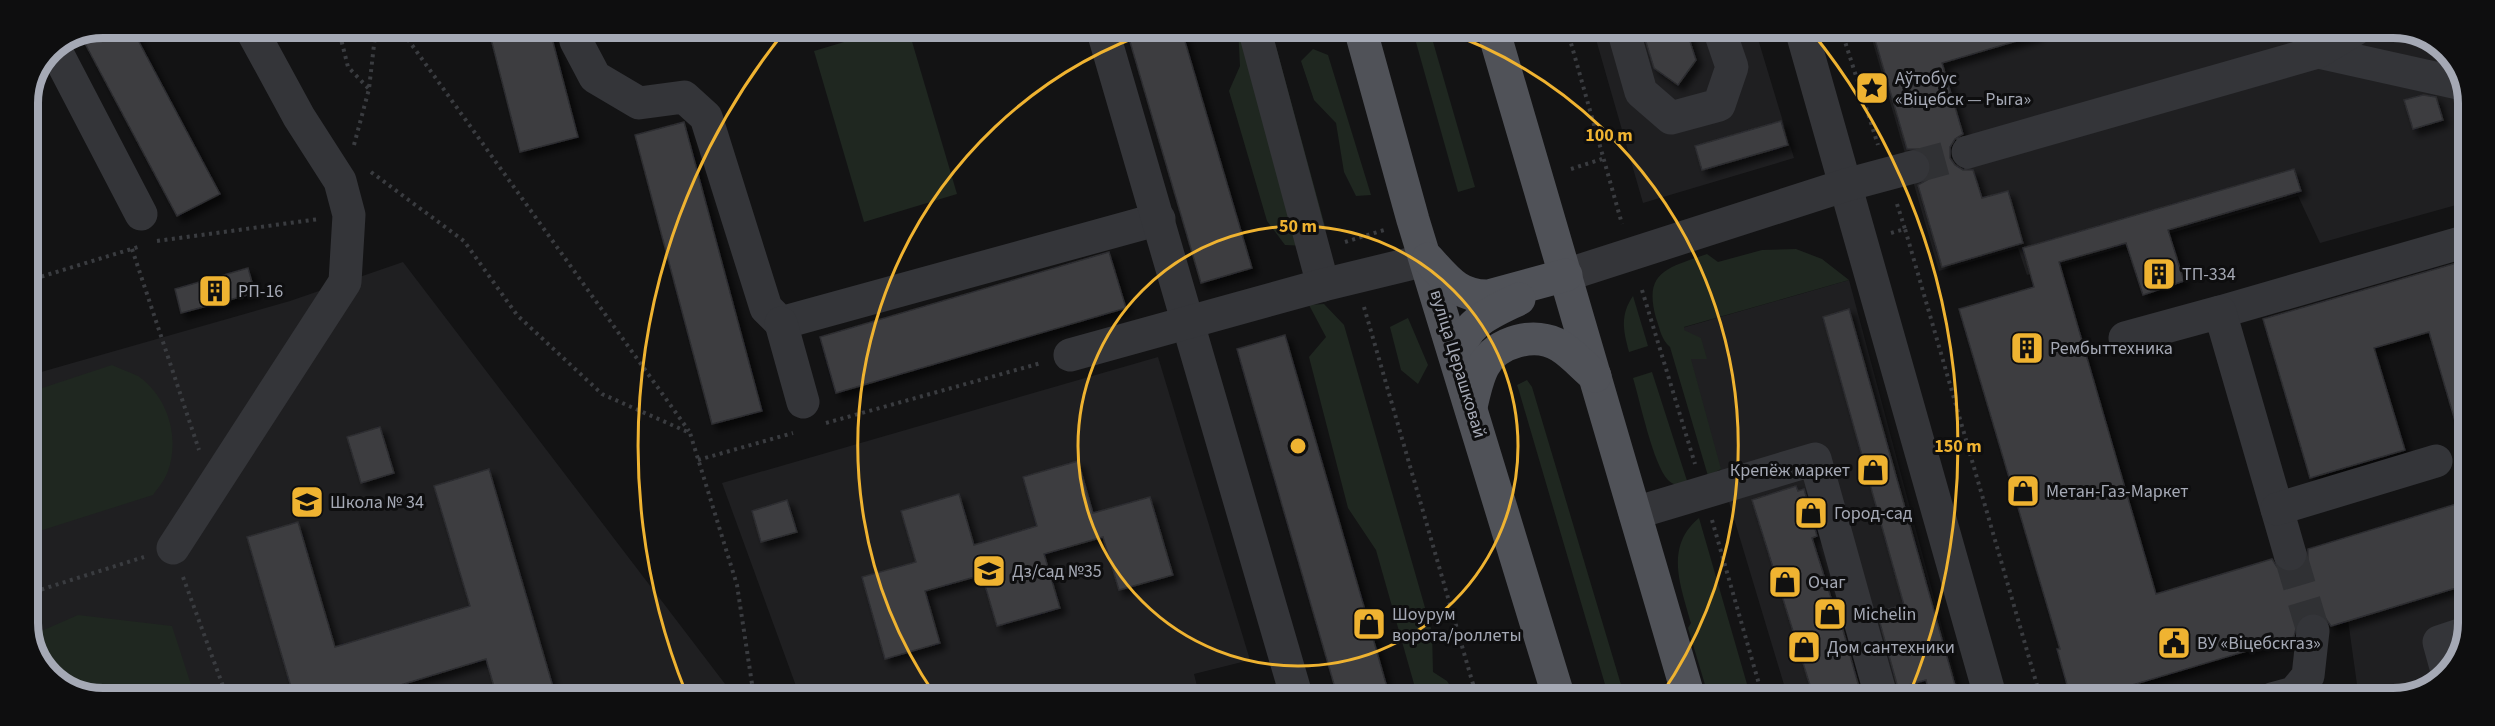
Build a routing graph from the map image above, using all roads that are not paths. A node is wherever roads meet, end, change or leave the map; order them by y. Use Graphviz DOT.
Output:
graph roads {
  1 [pos="256,38"];
  2 [pos="576,38"];
  3 [pos="1105,38"];
  4 [pos="1257,38"];
  5 [pos="1363,38"];
  6 [pos="1496,38"];
  7 [pos="1626,38"];
  8 [pos="1722,38"];
  9 [pos="1804,38"];
  10 [pos="2341,38"];
  11 [pos="2318,52"];
  12 [pos="58,56"];
  13 [pos="2454,82"];
  14 [pos="1968,152"];
  15 [pos="1900,171"];
  16 [pos="1846,185"];
  17 [pos="1159,219"];
  18 [pos="147,233"];
  19 [pos="2457,244"];
  20 [pos="1425,258"];
  21 [pos="1566,274"];
  22 [pos="1323,285"];
  23 [pos="2220,312"];
  24 [pos="1188,322"];
  25 [pos="781,323"];
  26 [pos="2125,338"];
  27 [pos="1070,355"];
  28 [pos="1455,356"];
  29 [pos="1595,376"];
  30 [pos="1471,406"];
  31 [pos="808,419"];
  32 [pos="2436,461"];
  33 [pos="2277,509"];
  34 [pos="1635,513"];
  35 [pos="172,548"];
  36 [pos="2290,554"];
  37 [pos="2313,631"];
  38 [pos="2456,636"];
  39 [pos="2445,662"];
  40 [pos="1294,688"];
  41 [pos="1556,688"];
  42 [pos="1686,688"];
  43 [pos="1879,688"];
  44 [pos="1988,688"];
  45 [pos="2298,688"];
  1 -- 35 [label="lane"];
  2 -- 25 [label="lane"];
  3 -- 17 [label="lane"];
  4 -- 22 [label="lane"];
  5 -- 20 [label="main road, вуліца Церашковай"];
  6 -- 21 [label="main road"];
  7 -- 8 [label="lane"];
  9 -- 16 [label="lane"];
  10 -- 11 [label="lane"];
  11 -- 13 [label="lane"];
  11 -- 14 [label="lane"];
  12 -- 18 [label="lane"];
  15 -- 16 [label="lane"];
  16 -- 21 [label="lane"];
  16 -- 44 [label="lane"];
  17 -- 24 [label="lane"];
  17 -- 25 [label="lane"];
  19 -- 23 [label="lane"];
  20 -- 21 [label="main road"];
  20 -- 22 [label="lane"];
  20 -- 28 [label="main road, вуліца Церашковай"];
  21 -- 28 [label="main road"];
  21 -- 29 [label="main road"];
  22 -- 24 [label="lane"];
  23 -- 26 [label="lane"];
  23 -- 33 [label="lane"];
  24 -- 27 [label="lane"];
  24 -- 40 [label="lane"];
  25 -- 31 [label="lane"];
  28 -- 30 [label="main road, вуліца Церашковай"];
  29 -- 30 [label="main road"];
  29 -- 34 [label="main road"];
  30 -- 41 [label="main road, вуліца Церашковай"];
  32 -- 33 [label="lane"];
  33 -- 36 [label="lane"];
  34 -- 42 [label="main road"];
  34 -- 43 [label="lane"];
  37 -- 45 [label="lane"];
  38 -- 39 [label="lane"];
}
